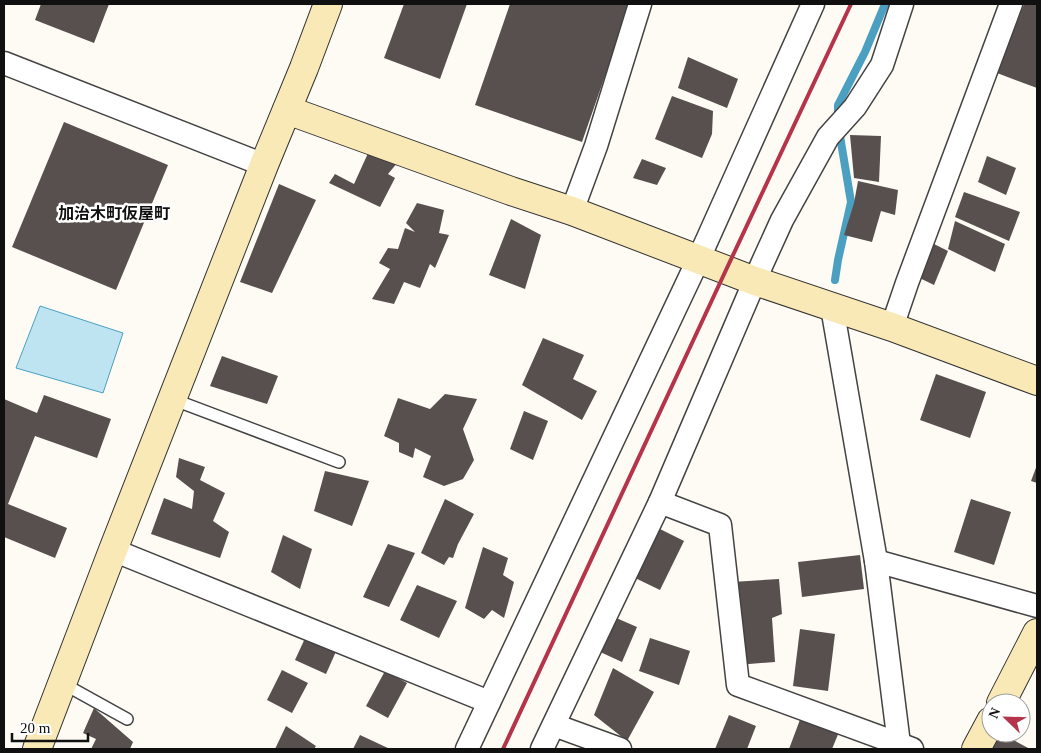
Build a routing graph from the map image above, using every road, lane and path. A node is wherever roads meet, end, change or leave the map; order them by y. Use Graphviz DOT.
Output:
graph roads {
  1 [pos="328,4"];
  2 [pos="640,4"];
  3 [pos="812,4"];
  4 [pos="902,4"];
  5 [pos="1011,4"];
  6 [pos="4,63"];
  7 [pos="287,110"];
  8 [pos="264,165"];
  9 [pos="572,210"];
  10 [pos="699,258"];
  11 [pos="755,281"];
  12 [pos="832,308"];
  13 [pos="892,328"];
  14 [pos="1037,381"];
  15 [pos="172,399"];
  16 [pos="339,462"];
  17 [pos="660,502"];
  18 [pos="112,550"];
  19 [pos="876,561"];
  20 [pos="1037,606"];
  21 [pos="1037,633"];
  22 [pos="62,683"];
  23 [pos="1006,693"];
  24 [pos="489,702"];
  25 [pos="127,719"];
  26 [pos="554,725"];
  27 [pos="905,747"];
  28 [pos="37,749"];
  29 [pos="467,749"];
  30 [pos="542,749"];
  31 [pos="620,749"];
  1 -- 7 [label="street"];
  2 -- 9 [label="street"];
  3 -- 10 [label="street"];
  4 -- 11 [label="street"];
  5 -- 13 [label="street"];
  6 -- 8 [label="street"];
  7 -- 8 [label="street"];
  7 -- 9 [label="street"];
  8 -- 15 [label="street"];
  9 -- 10 [label="street"];
  10 -- 11 [label="street"];
  10 -- 24 [label="street"];
  11 -- 12 [label="street"];
  11 -- 17 [label="street"];
  12 -- 13 [label="street"];
  12 -- 19 [label="street"];
  13 -- 14 [label="street"];
  15 -- 16 [label="lane"];
  15 -- 18 [label="street"];
  17 -- 26 [label="street"];
  17 -- 27 [label="street"];
  18 -- 22 [label="street"];
  18 -- 24 [label="street"];
  19 -- 20 [label="street"];
  19 -- 27 [label="street"];
  21 -- 23 [label="street"];
  22 -- 25 [label="lane"];
  22 -- 28 [label="street"];
  24 -- 29 [label="street"];
  26 -- 30 [label="street"];
  26 -- 31 [label="street"];
}
